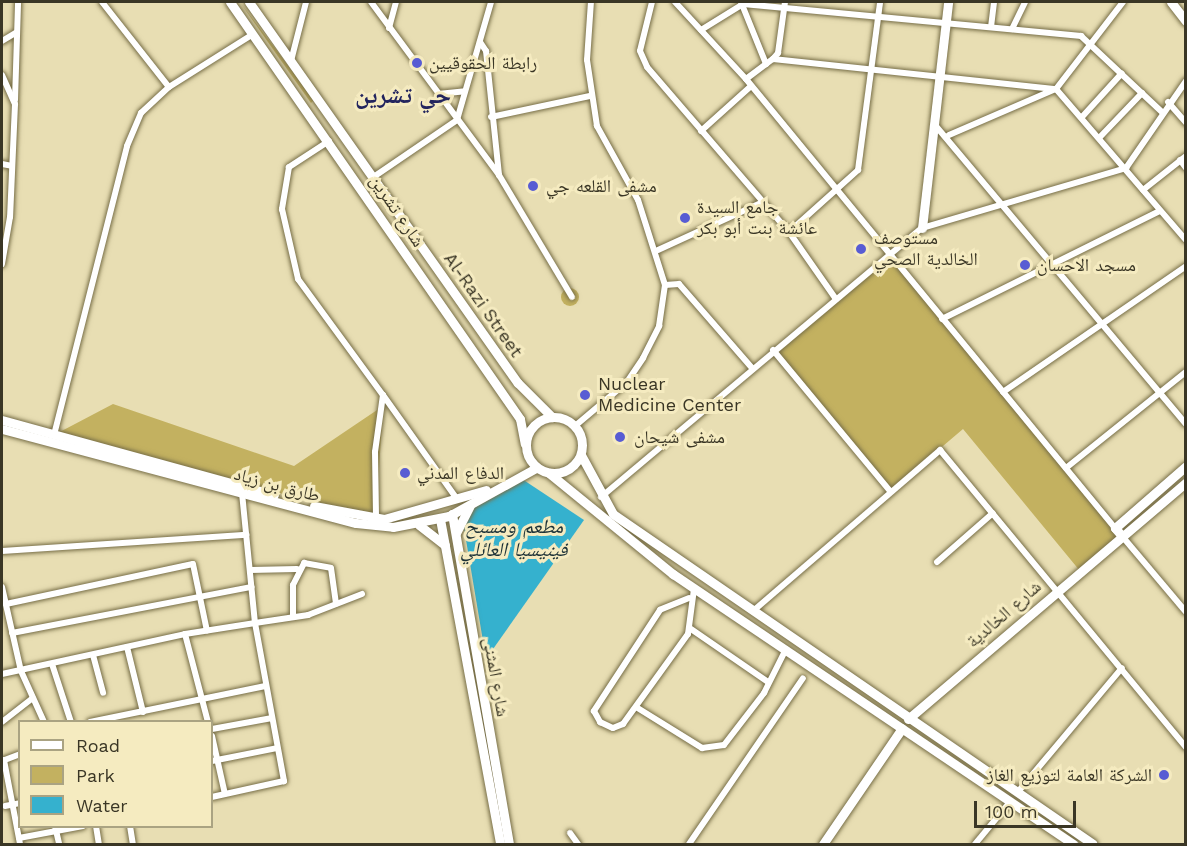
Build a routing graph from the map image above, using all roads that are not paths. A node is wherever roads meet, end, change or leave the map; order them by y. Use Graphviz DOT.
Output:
graph roads {
  1 [pos="18,2"];
  2 [pos="102,2"];
  3 [pos="230,2"];
  4 [pos="249,2"];
  5 [pos="306,2"];
  6 [pos="371,2"];
  7 [pos="396,2"];
  8 [pos="491,2"];
  9 [pos="591,2"];
  10 [pos="652,2"];
  11 [pos="675,2"];
  12 [pos="880,2"];
  13 [pos="948,2"];
  14 [pos="994,2"];
  15 [pos="1025,2"];
  16 [pos="1123,2"];
  17 [pos="1171,2"];
  18 [pos="741,3"];
  19 [pos="785,5"];
  20 [pos="878,16"];
  21 [pos="1185,21"];
  22 [pos="946,22"];
  23 [pos="991,27"];
  24 [pos="389,28"];
  25 [pos="1012,29"];
  26 [pos="701,30"];
  27 [pos="17,32"];
  28 [pos="253,34"];
  29 [pos="2,41"];
  30 [pos="480,42"];
  31 [pos="1092,42"];
  32 [pos="773,59"];
  33 [pos="291,62"];
  34 [pos="766,64"];
  35 [pos="873,67"];
  36 [pos="1122,73"];
  37 [pos="2,75"];
  38 [pos="940,75"];
  39 [pos="746,79"];
  40 [pos="1185,81"];
  41 [pos="752,86"];
  42 [pos="169,87"];
  43 [pos="1056,89"];
  44 [pos="465,91"];
  45 [pos="1142,93"];
  46 [pos="438,94"];
  47 [pos="590,96"];
  48 [pos="1168,102"];
  49 [pos="15,104"];
  50 [pos="1162,112"];
  51 [pos="491,117"];
  52 [pos="1082,117"];
  53 [pos="457,120"];
  54 [pos="1185,123"];
  55 [pos="935,125"];
  56 [pos="701,131"];
  57 [pos="949,135"];
  58 [pos="1100,137"];
  59 [pos="329,141"];
  60 [pos="1183,158"];
  61 [pos="2,164"];
  62 [pos="12,166"];
  63 [pos="1126,168"];
  64 [pos="1185,168"];
  65 [pos="499,174"];
  66 [pos="372,178"];
  67 [pos="1143,190"];
  68 [pos="835,192"];
  69 [pos="763,202"];
  70 [pos="1004,203"];
  71 [pos="1160,211"];
  72 [pos="922,228"];
  73 [pos="789,232"];
  74 [pos="1185,238"];
  75 [pos="658,250"];
  76 [pos="888,256"];
  77 [pos="2,264"];
  78 [pos="1054,266"];
  79 [pos="1185,266"];
  80 [pos="665,285"];
  81 [pos="572,297"];
  82 [pos="836,299"];
  83 [pos="942,319"];
  84 [pos="1103,324"];
  85 [pos="773,350"];
  86 [pos="752,368"];
  87 [pos="1185,372"];
  88 [pos="1003,392"];
  89 [pos="1160,392"];
  90 [pos="383,394"];
  91 [pos="552,417"];
  92 [pos="2,420"];
  93 [pos="1185,424"];
  94 [pos="575,426"];
  95 [pos="2,429"];
  96 [pos="54,435"];
  97 [pos="525,444"];
  98 [pos="581,455"];
  99 [pos="534,465"];
  100 [pos="1185,466"];
  101 [pos="1066,468"];
  102 [pos="549,474"];
  103 [pos="1185,482"];
  104 [pos="890,491"];
  105 [pos="242,493"];
  106 [pos="600,497"];
  107 [pos="440,507"];
  108 [pos="454,512"];
  109 [pos="993,513"];
  110 [pos="376,518"];
  111 [pos="419,525"];
  112 [pos="1119,532"];
  113 [pos="246,535"];
  114 [pos="456,535"];
  115 [pos="445,545"];
  116 [pos="2,551"];
  117 [pos="937,562"];
  118 [pos="297,569"];
  119 [pos="250,570"];
  120 [pos="2,587"];
  121 [pos="252,587"];
  122 [pos="694,589"];
  123 [pos="1057,590"];
  124 [pos="362,594"];
  125 [pos="201,595"];
  126 [pos="689,598"];
  127 [pos="6,604"];
  128 [pos="336,604"];
  129 [pos="753,611"];
  130 [pos="4,612"];
  131 [pos="1185,612"];
  132 [pos="293,617"];
  133 [pos="255,623"];
  134 [pos="691,629"];
  135 [pos="207,631"];
  136 [pos="12,633"];
  137 [pos="185,634"];
  138 [pos="127,647"];
  139 [pos="786,648"];
  140 [pos="93,655"];
  141 [pos="52,664"];
  142 [pos="1122,668"];
  143 [pos="21,671"];
  144 [pos="2,674"];
  145 [pos="803,678"];
  146 [pos="768,682"];
  147 [pos="265,686"];
  148 [pos="104,693"];
  149 [pos="33,698"];
  150 [pos="204,700"];
  151 [pos="636,707"];
  152 [pos="143,712"];
  153 [pos="272,718"];
  154 [pos="908,719"];
  155 [pos="43,720"];
  156 [pos="70,720"];
  157 [pos="101,720"];
  158 [pos="208,720"];
  159 [pos="2,722"];
  160 [pos="902,728"];
  161 [pos="213,729"];
  162 [pos="1185,747"];
  163 [pos="277,748"];
  164 [pos="18,755"];
  165 [pos="3,761"];
  166 [pos="214,761"];
  167 [pos="1017,793"];
  168 [pos="225,794"];
  169 [pos="213,797"];
  170 [pos="1010,802"];
  171 [pos="17,804"];
  172 [pos="5,806"];
  173 [pos="18,822"];
  174 [pos="96,828"];
  175 [pos="130,828"];
  176 [pos="56,829"];
  177 [pos="570,833"];
  178 [pos="19,841"];
  179 [pos="59,844"];
  180 [pos="99,844"];
  181 [pos="133,844"];
  182 [pos="500,844"];
  183 [pos="509,844"];
  184 [pos="578,844"];
  185 [pos="689,844"];
  186 [pos="823,844"];
  187 [pos="975,844"];
  188 [pos="1072,844"];
  189 [pos="1093,844"];
  1 -- 27 [label="street"];
  2 -- 42 [label="street"];
  3 -- 28 [label="main road, شارع تشرين"];
  4 -- 33 [label="main road, Al-Razi Street"];
  5 -- 33 [label="street"];
  6 -- 24 [label="street"];
  7 -- 24 [label="street"];
  8 -- 30 [label="street"];
  9 -- 47 [label="street"];
  10 -- 56 [label="street"];
  11 -- 26 [label="street"];
  12 -- 20 [label="street"];
  13 -- 22 [label="main road"];
  14 -- 23 [label="street"];
  15 -- 25 [label="street"];
  16 -- 31 [label="street"];
  17 -- 21 [label="main road"];
  18 -- 19 [label="street"];
  18 -- 26 [label="street"];
  18 -- 34 [label="street"];
  19 -- 20 [label="street"];
  19 -- 32 [label="street"];
  20 -- 22 [label="street"];
  20 -- 35 [label="street"];
  22 -- 23 [label="street"];
  22 -- 38 [label="main road"];
  23 -- 25 [label="street"];
  24 -- 46 [label="street"];
  25 -- 31 [label="street"];
  26 -- 39 [label="street"];
  27 -- 29 [label="street"];
  27 -- 49 [label="street"];
  28 -- 42 [label="street"];
  28 -- 59 [label="main road, شارع تشرين"];
  30 -- 44 [label="street"];
  30 -- 51 [label="street"];
  31 -- 36 [label="street"];
  31 -- 43 [label="street"];
  32 -- 34 [label="street"];
  32 -- 35 [label="street"];
  33 -- 66 [label="main road, Al-Razi Street"];
  34 -- 39 [label="street"];
  35 -- 38 [label="street"];
  35 -- 68 [label="street"];
  36 -- 45 [label="street"];
  36 -- 52 [label="street"];
  37 -- 49 [label="street"];
  38 -- 43 [label="street"];
  38 -- 55 [label="main road"];
  39 -- 41 [label="street"];
  40 -- 48 [label="street"];
  41 -- 56 [label="street"];
  41 -- 68 [label="street"];
  42 -- 96 [label="street"];
  43 -- 52 [label="street"];
  43 -- 57 [label="street"];
  44 -- 46 [label="street"];
  44 -- 53 [label="street"];
  45 -- 50 [label="street"];
  45 -- 58 [label="street"];
  46 -- 53 [label="street"];
  47 -- 51 [label="street"];
  47 -- 75 [label="street"];
  48 -- 50 [label="street"];
  48 -- 54 [label="street"];
  49 -- 62 [label="street"];
  50 -- 63 [label="street"];
  51 -- 65 [label="street"];
  52 -- 58 [label="street"];
  53 -- 65 [label="street"];
  53 -- 66 [label="street"];
  55 -- 57 [label="street"];
  55 -- 72 [label="main road"];
  56 -- 69 [label="street"];
  57 -- 70 [label="street"];
  58 -- 63 [label="street"];
  59 -- 90 [label="street"];
  59 -- 97 [label="main road, شارع تشرين"];
  60 -- 64 [label="street"];
  60 -- 67 [label="street"];
  61 -- 62 [label="street"];
  62 -- 77 [label="street"];
  63 -- 67 [label="street"];
  63 -- 70 [label="street"];
  65 -- 81 [label="street"];
  66 -- 91 [label="main road, Al-Razi Street"];
  67 -- 71 [label="street"];
  68 -- 73 [label="street"];
  68 -- 76 [label="street"];
  69 -- 73 [label="street"];
  69 -- 75 [label="street"];
  70 -- 72 [label="street"];
  70 -- 78 [label="street"];
  71 -- 74 [label="street"];
  71 -- 78 [label="street"];
  72 -- 76 [label="street"];
  73 -- 82 [label="street"];
  75 -- 80 [label="street"];
  76 -- 82 [label="street"];
  76 -- 83 [label="street"];
  78 -- 83 [label="street"];
  78 -- 84 [label="street"];
  79 -- 84 [label="street"];
  80 -- 86 [label="street"];
  80 -- 94 [label="street"];
  82 -- 85 [label="street"];
  83 -- 88 [label="street"];
  84 -- 88 [label="street"];
  84 -- 89 [label="street"];
  85 -- 86 [label="street"];
  85 -- 104 [label="street"];
  86 -- 106 [label="street"];
  87 -- 89 [label="street"];
  88 -- 101 [label="street"];
  89 -- 93 [label="street"];
  89 -- 101 [label="street"];
  90 -- 108 [label="street"];
  90 -- 110 [label="street"];
  91 -- 94 [label="main road"];
  91 -- 97 [label="main road"];
  92 -- 96 [label="main road"];
  94 -- 98 [label="main road"];
  95 -- 105 [label="main road, طارق بن زياد"];
  96 -- 110 [label="main road"];
  97 -- 99 [label="main road"];
  98 -- 102 [label="main road"];
  98 -- 106 [label="main road"];
  99 -- 102 [label="main road"];
  99 -- 108 [label="main road"];
  100 -- 112 [label="main road"];
  101 -- 112 [label="street"];
  102 -- 122 [label="main road"];
  103 -- 112 [label="main road"];
  104 -- 109 [label="street"];
  104 -- 129 [label="street"];
  105 -- 111 [label="main road, طارق بن زياد"];
  105 -- 113 [label="street"];
  106 -- 129 [label="main road"];
  107 -- 108 [label="main road"];
  107 -- 108 [label="main road"];
  107 -- 110 [label="main road"];
  108 -- 111 [label="main road, طارق بن زياد"];
  108 -- 114 [label="main road, شارع المثنى"];
  108 -- 114 [label="main road"];
  108 -- 115 [label="main road, شارع المثنى"];
  109 -- 117 [label="street"];
  109 -- 123 [label="street"];
  111 -- 115 [label="main road"];
  112 -- 123 [label="main road, شارع الخالدية"];
  112 -- 131 [label="street"];
  113 -- 116 [label="street"];
  113 -- 119 [label="street"];
  114 -- 183 [label="main road, شارع المثنى"];
  115 -- 182 [label="main road, شارع المثنى"];
  118 -- 119 [label="street"];
  118 -- 128 [label="street"];
  118 -- 132 [label="street"];
  119 -- 121 [label="street"];
  120 -- 127 [label="street"];
  121 -- 125 [label="street"];
  121 -- 133 [label="street"];
  122 -- 126 [label="street"];
  122 -- 139 [label="main road"];
  123 -- 142 [label="street"];
  123 -- 154 [label="main road, شارع الخالدية"];
  124 -- 128 [label="street"];
  125 -- 127 [label="street"];
  125 -- 135 [label="street"];
  125 -- 136 [label="street"];
  126 -- 134 [label="street"];
  126 -- 151 [label="street"];
  127 -- 130 [label="street"];
  128 -- 132 [label="street"];
  129 -- 154 [label="main road"];
  130 -- 136 [label="street"];
  132 -- 133 [label="street"];
  133 -- 135 [label="street"];
  133 -- 147 [label="street"];
  134 -- 146 [label="street"];
  134 -- 151 [label="street"];
  135 -- 137 [label="street"];
  136 -- 143 [label="street"];
  137 -- 138 [label="street"];
  137 -- 150 [label="street"];
  138 -- 140 [label="street"];
  138 -- 152 [label="street"];
  139 -- 146 [label="street"];
  139 -- 160 [label="main road"];
  140 -- 141 [label="street"];
  140 -- 148 [label="street"];
  141 -- 143 [label="street"];
  141 -- 156 [label="street"];
  142 -- 162 [label="street"];
  142 -- 167 [label="street"];
  143 -- 144 [label="street"];
  143 -- 149 [label="street"];
  145 -- 185 [label="street"];
  146 -- 151 [label="street"];
  147 -- 150 [label="street"];
  147 -- 153 [label="street"];
  149 -- 155 [label="street"];
  149 -- 159 [label="street"];
  150 -- 152 [label="street"];
  150 -- 158 [label="street"];
  152 -- 157 [label="street"];
  153 -- 161 [label="street"];
  153 -- 163 [label="street"];
  154 -- 167 [label="main road"];
  160 -- 170 [label="main road"];
  160 -- 186 [label="main road"];
  163 -- 166 [label="street"];
  163 -- 168 [label="street"];
  164 -- 165 [label="street"];
  165 -- 171 [label="street"];
  166 -- 168 [label="street"];
  167 -- 189 [label="main road"];
  168 -- 169 [label="street"];
  170 -- 187 [label="street"];
  170 -- 188 [label="main road"];
  171 -- 172 [label="street"];
  171 -- 173 [label="street"];
  174 -- 180 [label="street"];
  175 -- 181 [label="street"];
  176 -- 178 [label="street"];
  176 -- 179 [label="street"];
  177 -- 184 [label="street"];
}
